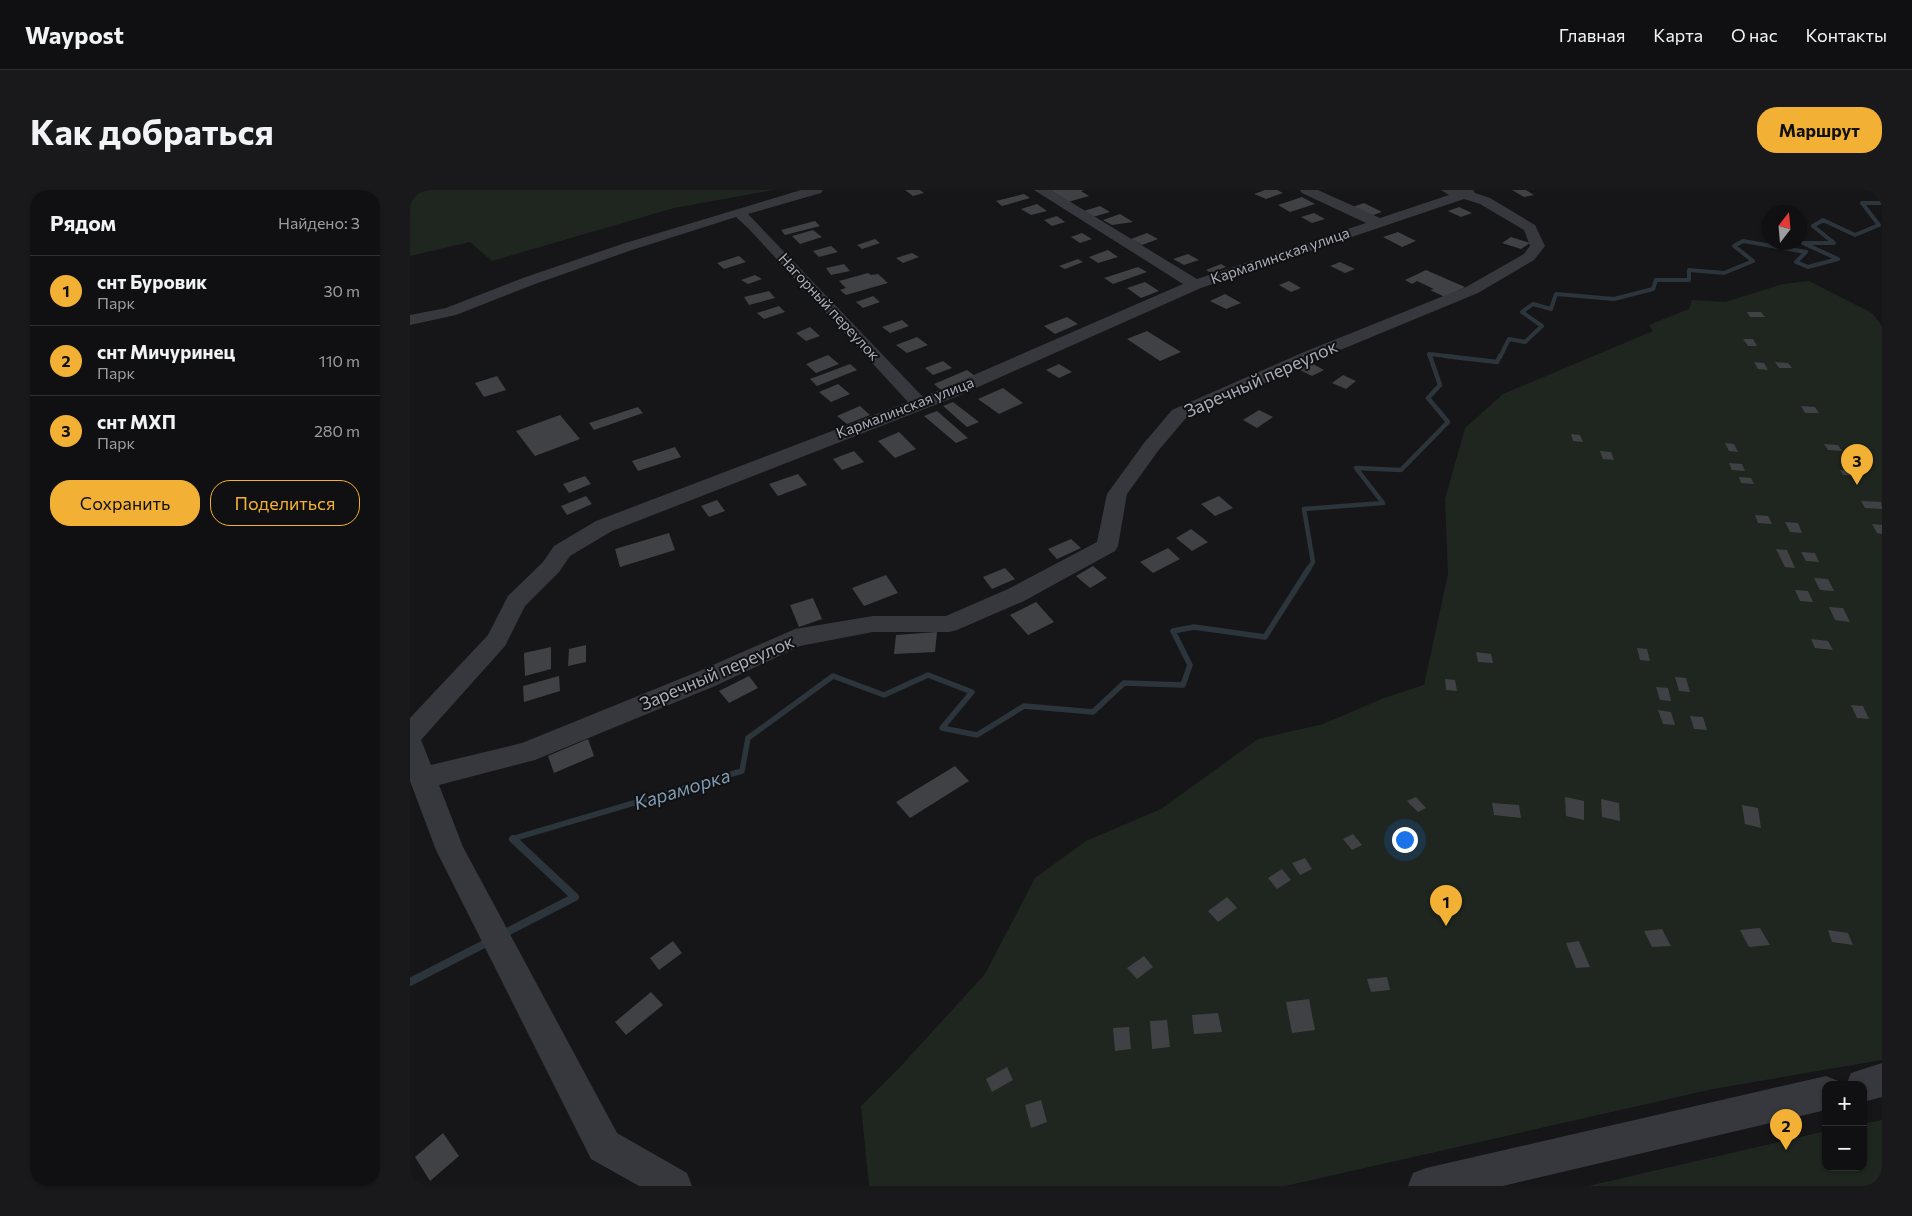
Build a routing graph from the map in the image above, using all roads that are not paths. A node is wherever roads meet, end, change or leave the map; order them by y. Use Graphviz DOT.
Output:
graph roads {
  1 [pos="816,190"];
  2 [pos="1041,190"];
  3 [pos="1307,190"];
  4 [pos="1463,192"];
  5 [pos="738,212"];
  6 [pos="1379,223"];
  7 [pos="1195,285"];
  8 [pos="410,320"];
  9 [pos="918,403"];
  10 [pos="410,736"];
  11 [pos="410,745"];
  12 [pos="423,778"];
  13 [pos="1882,1080"];
  14 [pos="1867,1084"];
  15 [pos="1822,1094"];
  16 [pos="674,1186"];
  17 [pos="1426,1186"];
  1 -- 5 [label="street"];
  2 -- 7 [label="street"];
  3 -- 6 [label="street"];
  4 -- 6 [label="street, Кармалинская улица"];
  4 -- 12 [label="street, Заречный переулок"];
  5 -- 8 [label="street"];
  5 -- 9 [label="street, Нагорный переулок"];
  6 -- 7 [label="street, Кармалинская улица"];
  7 -- 9 [label="street, Кармалинская улица"];
  9 -- 10 [label="street, Кармалинская улица"];
  11 -- 12 [label="street"];
  12 -- 16 [label="street"];
  13 -- 14 [label="street"];
  15 -- 17 [label="street"];
}
